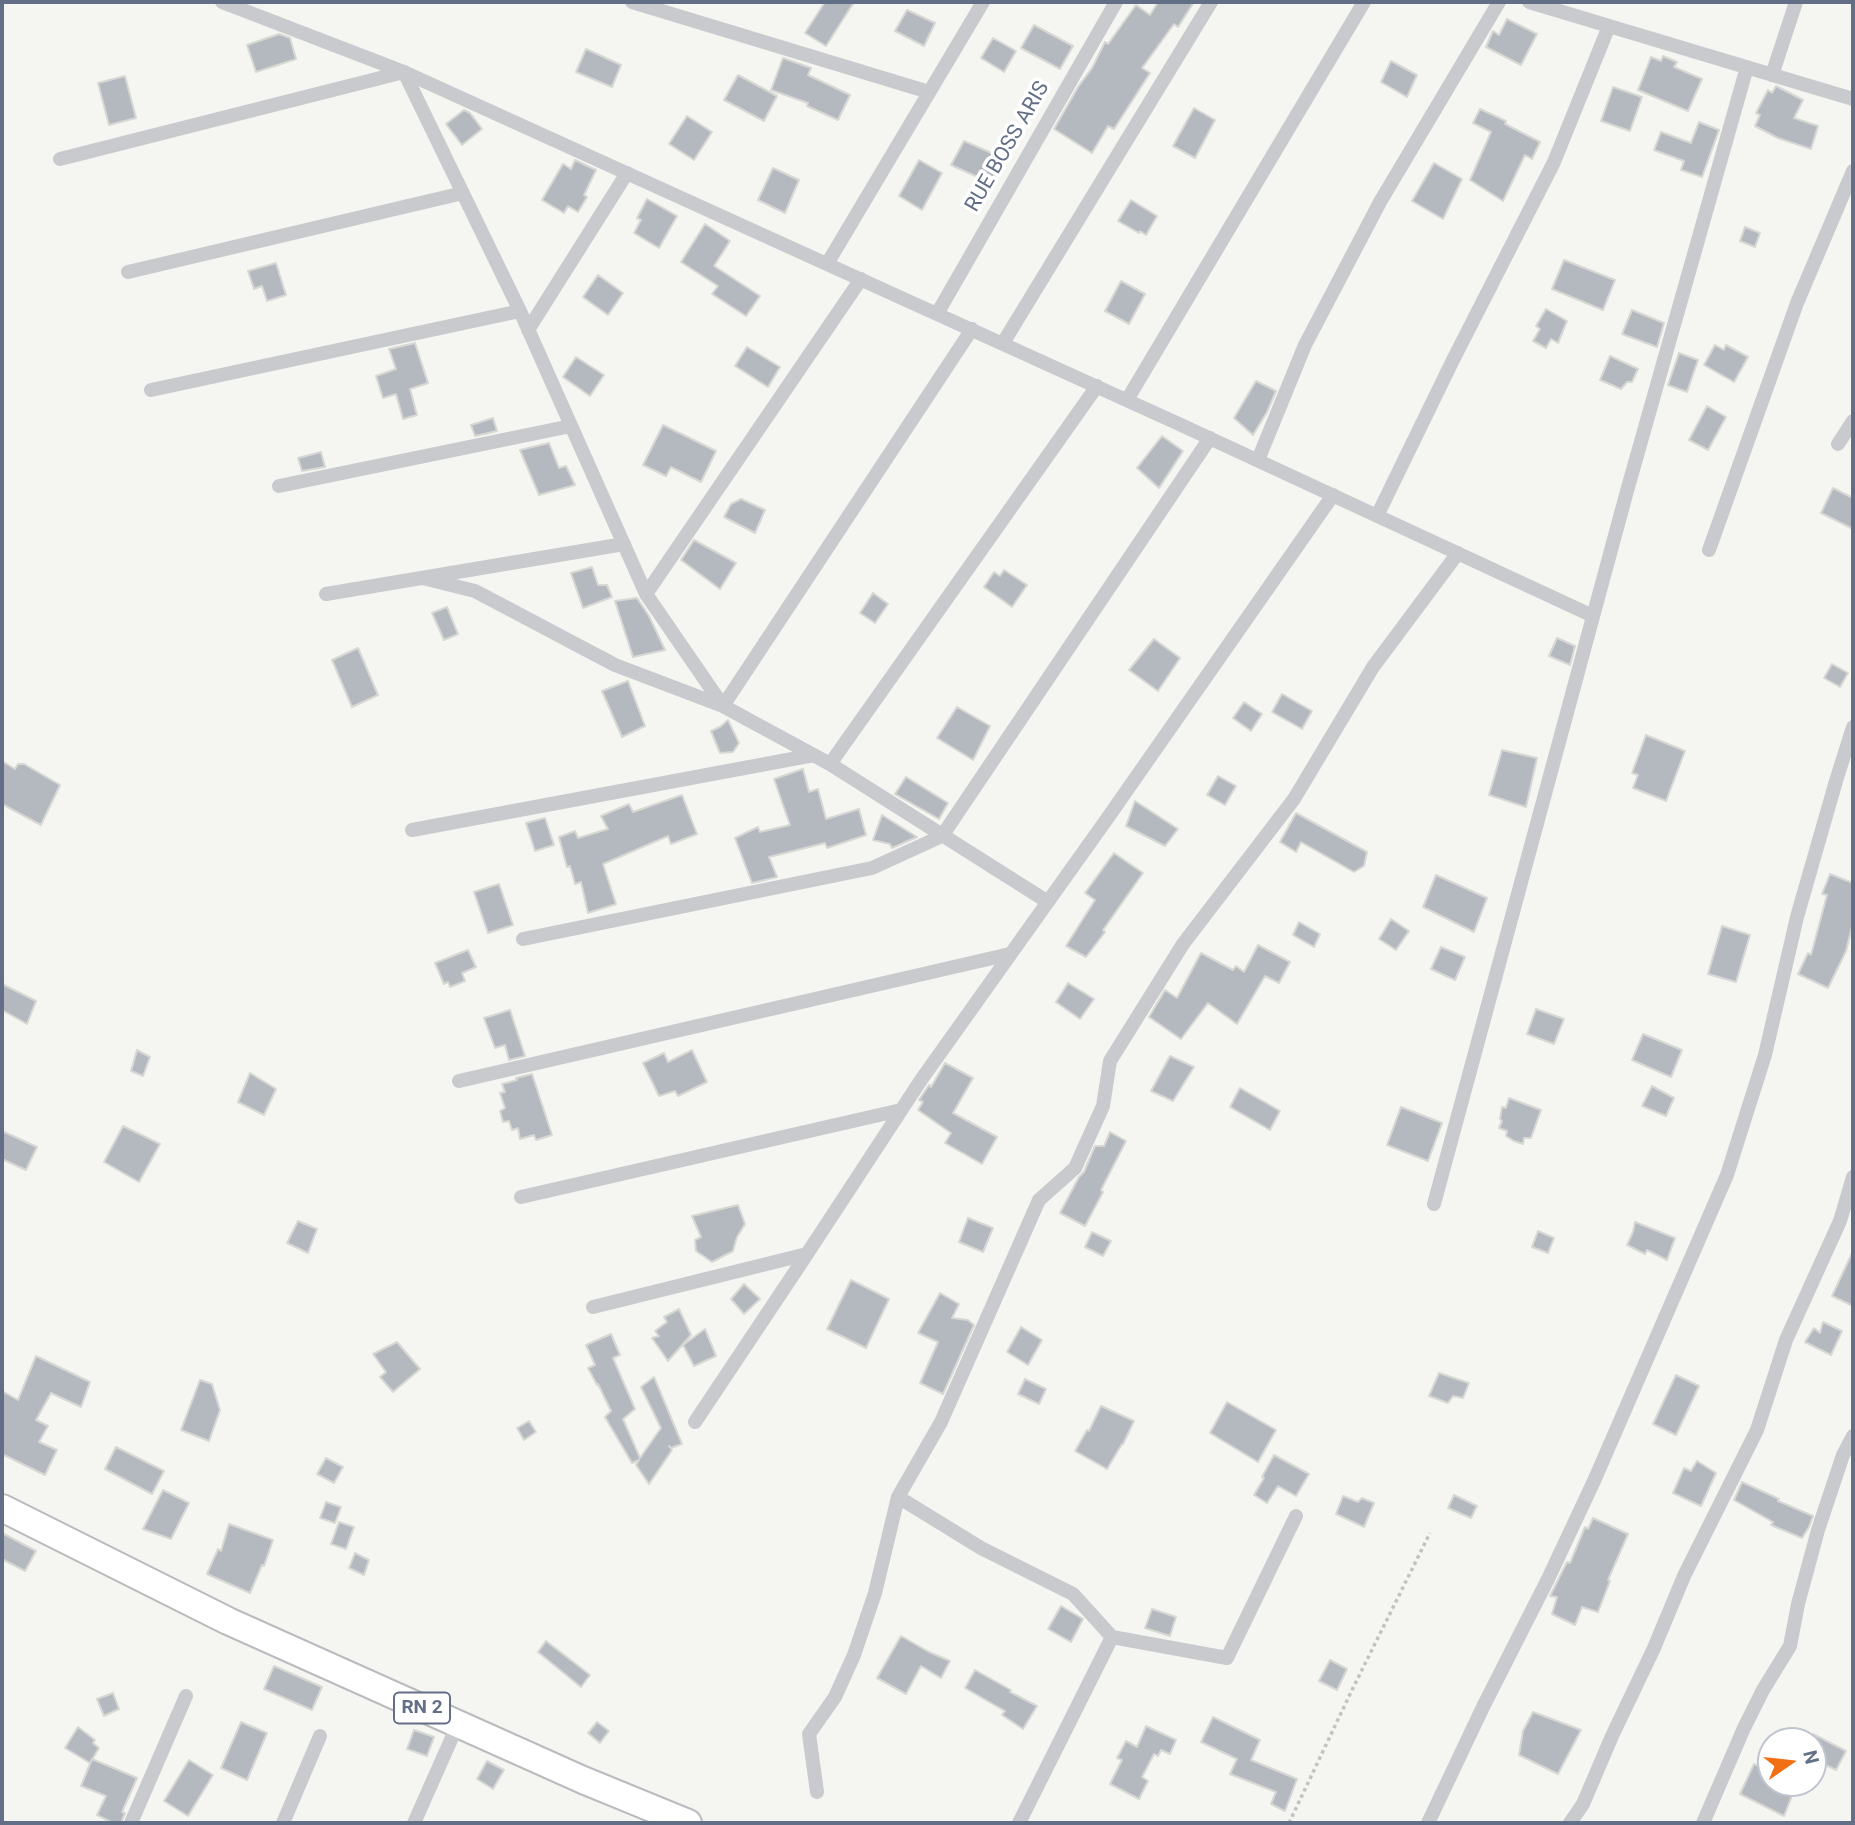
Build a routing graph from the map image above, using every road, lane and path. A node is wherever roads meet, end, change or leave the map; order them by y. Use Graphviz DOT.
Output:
graph roads {
  1 [pos="222,2"];
  2 [pos="632,2"];
  3 [pos="983,2"];
  4 [pos="1116,2"];
  5 [pos="1211,2"];
  6 [pos="1364,2"];
  7 [pos="1499,2"];
  8 [pos="1529,2"];
  9 [pos="1796,2"];
  10 [pos="1609,26"];
  11 [pos="1747,67"];
  12 [pos="404,72"];
  13 [pos="1772,75"];
  14 [pos="929,92"];
  15 [pos="1853,99"];
  16 [pos="60,159"];
  17 [pos="1853,171"];
  18 [pos="627,173"];
  19 [pos="463,193"];
  20 [pos="827,264"];
  21 [pos="128,272"];
  22 [pos="860,279"];
  23 [pos="520,311"];
  24 [pos="937,314"];
  25 [pos="972,329"];
  26 [pos="528,330"];
  27 [pos="1003,344"];
  28 [pos="1097,386"];
  29 [pos="151,390"];
  30 [pos="1127,400"];
  31 [pos="1853,421"];
  32 [pos="571,426"];
  33 [pos="1210,438"];
  34 [pos="1838,444"];
  35 [pos="1258,460"];
  36 [pos="279,486"];
  37 [pos="1333,495"];
  38 [pos="1377,516"];
  39 [pos="624,544"];
  40 [pos="1709,550"];
  41 [pos="1458,553"];
  42 [pos="423,578"];
  43 [pos="326,594"];
  44 [pos="646,594"];
  45 [pos="1593,616"];
  46 [pos="723,706"];
  47 [pos="1853,727"];
  48 [pos="814,755"];
  49 [pos="830,764"];
  50 [pos="412,830"];
  51 [pos="942,836"];
  52 [pos="1048,902"];
  53 [pos="523,939"];
  54 [pos="1010,954"];
  55 [pos="459,1082"];
  56 [pos="901,1110"];
  57 [pos="1853,1177"];
  58 [pos="521,1197"];
  59 [pos="1433,1204"];
  60 [pos="807,1254"];
  61 [pos="593,1307"];
  62 [pos="695,1422"];
  63 [pos="1853,1436"];
  64 [pos="898,1497"];
  65 [pos="2,1508"];
  66 [pos="1296,1516"];
  67 [pos="1430,1533"];
  68 [pos="1112,1637"];
  69 [pos="186,1696"];
  70 [pos="458,1724"];
  71 [pos="320,1735"];
  72 [pos="817,1791"];
  73 [pos="131,1823"];
  74 [pos="283,1823"];
  75 [pos="414,1823"];
  76 [pos="688,1823"];
  77 [pos="1018,1823"];
  78 [pos="1289,1823"];
  79 [pos="1428,1823"];
  80 [pos="1570,1823"];
  81 [pos="1703,1823"];
  1 -- 12 [label="street"];
  2 -- 14 [label="street"];
  3 -- 14 [label="street"];
  4 -- 24 [label="street, RUE BOSS ARIS"];
  5 -- 27 [label="street"];
  6 -- 30 [label="street"];
  7 -- 35 [label="street"];
  8 -- 10 [label="street"];
  9 -- 13 [label="street"];
  10 -- 11 [label="street"];
  10 -- 38 [label="street"];
  11 -- 13 [label="street"];
  11 -- 45 [label="street"];
  12 -- 16 [label="street"];
  12 -- 18 [label="street"];
  12 -- 19 [label="street"];
  13 -- 15 [label="street"];
  14 -- 20 [label="street"];
  17 -- 40 [label="street"];
  18 -- 20 [label="street"];
  18 -- 26 [label="street"];
  19 -- 21 [label="street"];
  19 -- 23 [label="street"];
  20 -- 22 [label="street"];
  22 -- 24 [label="street"];
  22 -- 44 [label="street"];
  23 -- 26 [label="street"];
  23 -- 29 [label="street"];
  24 -- 25 [label="street"];
  25 -- 27 [label="street"];
  25 -- 46 [label="street"];
  26 -- 32 [label="street"];
  27 -- 28 [label="street"];
  28 -- 30 [label="street"];
  28 -- 49 [label="street"];
  30 -- 33 [label="street"];
  31 -- 34 [label="street"];
  32 -- 36 [label="street"];
  32 -- 39 [label="street"];
  33 -- 35 [label="street"];
  33 -- 51 [label="street"];
  35 -- 37 [label="street"];
  37 -- 38 [label="street"];
  37 -- 52 [label="street"];
  38 -- 41 [label="street"];
  39 -- 42 [label="street"];
  39 -- 44 [label="street"];
  41 -- 45 [label="street"];
  41 -- 64 [label="street"];
  42 -- 43 [label="street"];
  42 -- 46 [label="street"];
  44 -- 46 [label="street"];
  45 -- 59 [label="street"];
  46 -- 48 [label="street"];
  47 -- 79 [label="street"];
  48 -- 49 [label="street"];
  48 -- 50 [label="street"];
  49 -- 51 [label="street"];
  51 -- 52 [label="street"];
  51 -- 53 [label="street"];
  52 -- 54 [label="street"];
  54 -- 55 [label="street"];
  54 -- 56 [label="street"];
  56 -- 58 [label="street"];
  56 -- 60 [label="street"];
  57 -- 80 [label="street"];
  60 -- 61 [label="street"];
  60 -- 62 [label="street"];
  63 -- 81 [label="street"];
  64 -- 68 [label="street"];
  64 -- 72 [label="street"];
  65 -- 70 [label="highway, RN 2"];
  66 -- 68 [label="street"];
  67 -- 78 [label="path"];
  68 -- 77 [label="street"];
  69 -- 73 [label="street"];
  70 -- 75 [label="street"];
  70 -- 76 [label="highway, RN 2"];
  71 -- 74 [label="street"];
}
